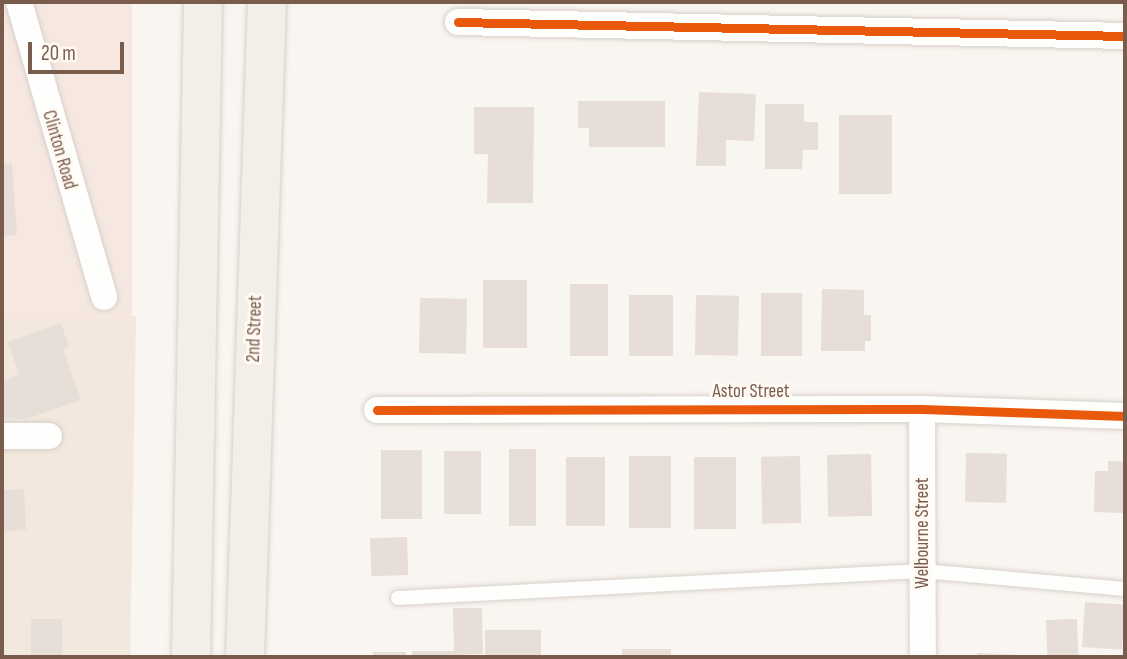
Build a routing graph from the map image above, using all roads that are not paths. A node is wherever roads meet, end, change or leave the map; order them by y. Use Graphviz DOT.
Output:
graph roads {
  1 [pos="19,2"];
  2 [pos="203,2"];
  3 [pos="267,2"];
  4 [pos="458,22"];
  5 [pos="1125,36"];
  6 [pos="104,297"];
  7 [pos="922,409"];
  8 [pos="377,410"];
  9 [pos="1125,416"];
  10 [pos="2,436"];
  11 [pos="49,436"];
  12 [pos="923,571"];
  13 [pos="1125,589"];
  14 [pos="398,598"];
  15 [pos="191,657"];
  16 [pos="245,657"];
  17 [pos="923,657"];
  1 -- 6 [label="street, Clinton Road"];
  2 -- 15 [label="main road"];
  3 -- 16 [label="main road, 2nd Street"];
  4 -- 5 [label="street"];
  7 -- 8 [label="street, Astor Street"];
  7 -- 9 [label="street, Astor Street"];
  7 -- 12 [label="street, Welbourne Street"];
  10 -- 11 [label="street"];
  12 -- 13 [label="lane"];
  12 -- 14 [label="lane"];
  12 -- 17 [label="street, Welbourne Street"];
}
